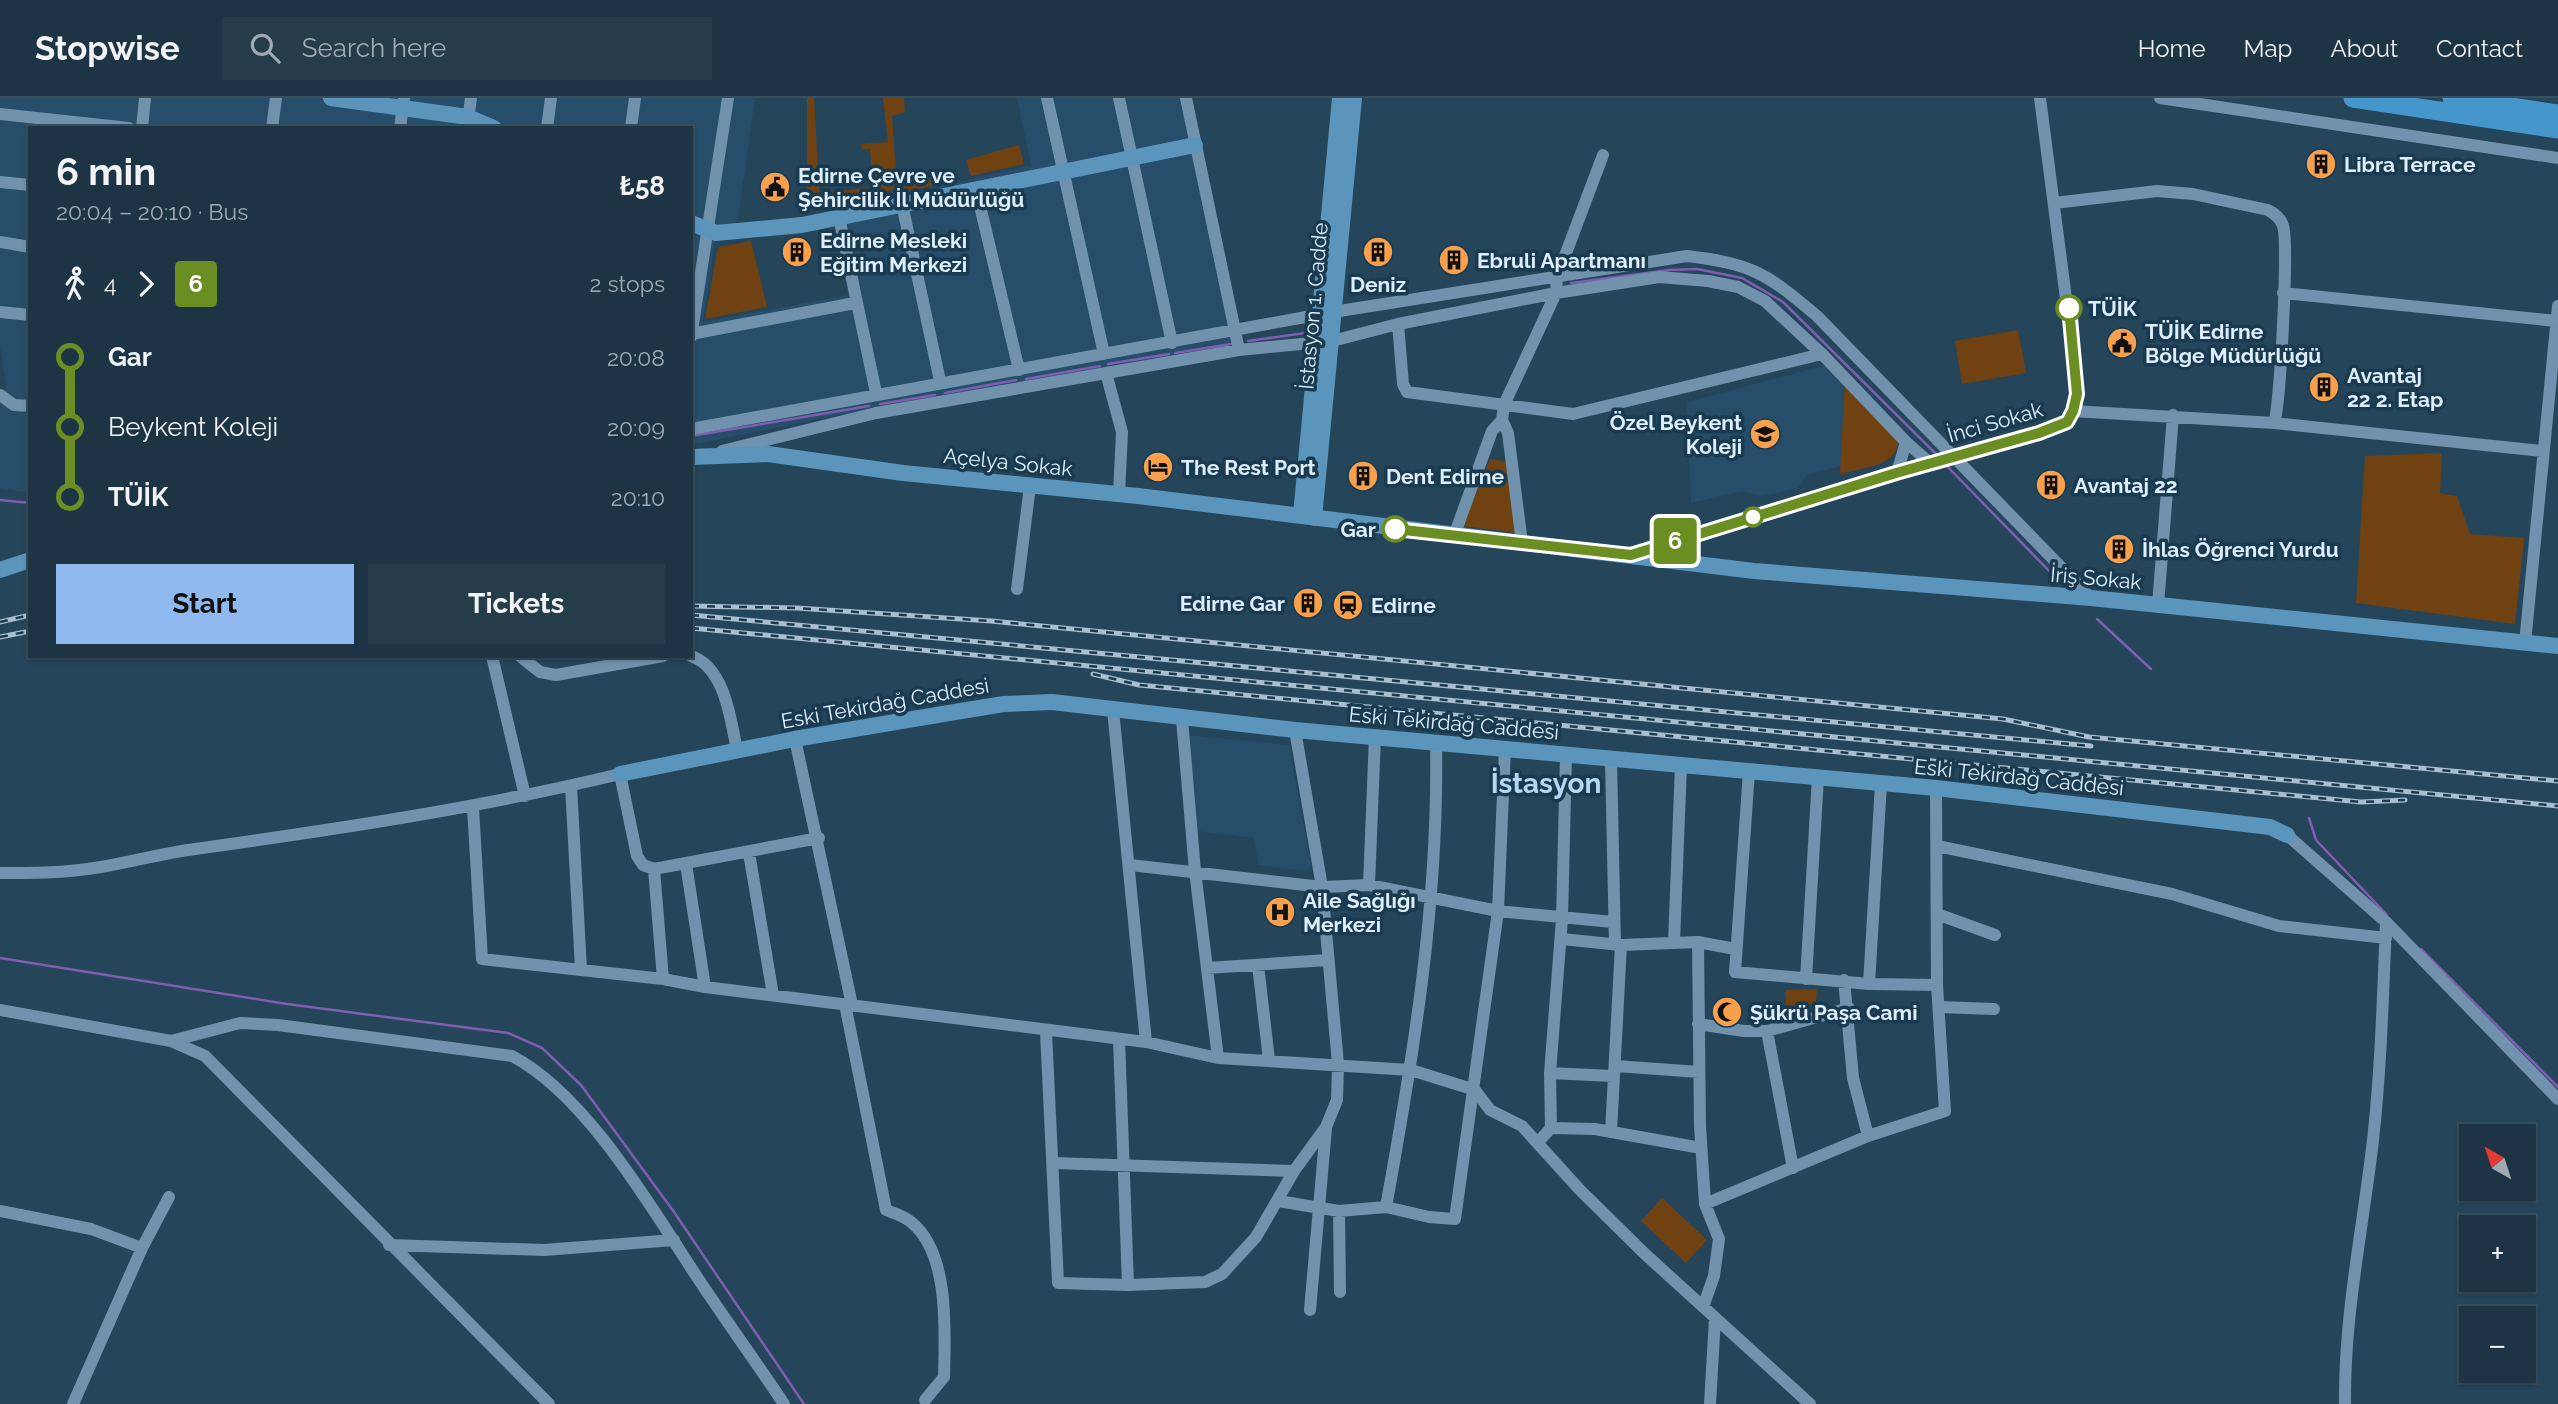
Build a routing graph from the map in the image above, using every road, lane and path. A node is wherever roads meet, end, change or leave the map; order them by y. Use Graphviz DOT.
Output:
graph roads {
  1 [pos="145,98"];
  2 [pos="276,98"];
  3 [pos="334,98"];
  4 [pos="471,98"];
  5 [pos="551,98"];
  6 [pos="635,98"];
  7 [pos="728,98"];
  8 [pos="1047,98"];
  9 [pos="1119,98"];
  10 [pos="1186,98"];
  11 [pos="1340,98"];
  12 [pos="1354,98"];
  13 [pos="2040,98"];
  14 [pos="2160,98"];
  15 [pos="2353,98"];
  16 [pos="2452,98"];
  17 [pos="403,103"];
  18 [pos="0,114"];
  19 [pos="2558,114"];
  20 [pos="468,122"];
  21 [pos="111,126"];
  22 [pos="142,126"];
  23 [pos="272,126"];
  24 [pos="400,126"];
  25 [pos="485,126"];
  26 [pos="547,126"];
  27 [pos="631,126"];
  28 [pos="2558,129"];
  29 [pos="1195,145"];
  30 [pos="1603,155"];
  31 [pos="1132,158"];
  32 [pos="2558,158"];
  33 [pos="1065,171"];
  34 [pos="0,182"];
  35 [pos="28,185"];
  36 [pos="976,189"];
  37 [pos="902,204"];
  38 [pos="2054,204"];
  39 [pos="839,217"];
  40 [pos="693,224"];
  41 [pos="709,230"];
  42 [pos="0,242"];
  43 [pos="28,247"];
  44 [pos="1557,277"];
  45 [pos="1556,293"];
  46 [pos="2283,293"];
  47 [pos="855,303"];
  48 [pos="2558,306"];
  49 [pos="0,312"];
  50 [pos="1326,313"];
  51 [pos="28,315"];
  52 [pos="2556,321"];
  53 [pos="693,324"];
  54 [pos="1398,324"];
  55 [pos="1236,331"];
  56 [pos="693,336"];
  57 [pos="1325,341"];
  58 [pos="1172,342"];
  59 [pos="1239,350"];
  60 [pos="1104,354"];
  61 [pos="1822,354"];
  62 [pos="1019,370"];
  63 [pos="1106,373"];
  64 [pos="940,381"];
  65 [pos="876,393"];
  66 [pos="0,396"];
  67 [pos="1504,405"];
  68 [pos="28,406"];
  69 [pos="2073,411"];
  70 [pos="2173,415"];
  71 [pos="2552,419"];
  72 [pos="1502,420"];
  73 [pos="2274,423"];
  74 [pos="693,429"];
  75 [pos="1906,442"];
  76 [pos="2542,451"];
  77 [pos="710,454"];
  78 [pos="1955,456"];
  79 [pos="693,457"];
  80 [pos="1930,463"];
  81 [pos="1896,473"];
  82 [pos="1030,486"];
  83 [pos="1119,495"];
  84 [pos="1308,517"];
  85 [pos="1454,536"];
  86 [pos="1522,543"];
  87 [pos="1631,555"];
  88 [pos="28,561"];
  89 [pos="0,570"];
  90 [pos="1017,589"];
  91 [pos="2091,598"];
  92 [pos="2158,605"];
  93 [pos="2525,643"];
  94 [pos="2558,646"];
  95 [pos="693,657"];
  96 [pos="492,658"];
  97 [pos="522,658"];
  98 [pos="652,658"];
  99 [pos="1113,710"];
  100 [pos="1182,719"];
  101 [pos="1295,730"];
  102 [pos="1375,736"];
  103 [pos="795,739"];
  104 [pos="1436,743"];
  105 [pos="1505,748"];
  106 [pos="737,751"];
  107 [pos="1566,755"];
  108 [pos="1611,759"];
  109 [pos="1681,765"];
  110 [pos="1749,771"];
  111 [pos="620,774"];
  112 [pos="1818,777"];
  113 [pos="1881,784"];
  114 [pos="571,786"];
  115 [pos="1936,788"];
  116 [pos="525,796"];
  117 [pos="473,808"];
  118 [pos="2287,835"];
  119 [pos="818,838"];
  120 [pos="1937,846"];
  121 [pos="749,853"];
  122 [pos="686,864"];
  123 [pos="1130,865"];
  124 [pos="654,869"];
  125 [pos="1195,871"];
  126 [pos="0,873"];
  127 [pos="1368,885"];
  128 [pos="1322,887"];
  129 [pos="1432,899"];
  130 [pos="1498,911"];
  131 [pos="1937,914"];
  132 [pos="1563,919"];
  133 [pos="1613,922"];
  134 [pos="2386,922"];
  135 [pos="1996,935"];
  136 [pos="1562,939"];
  137 [pos="2386,939"];
  138 [pos="1674,942"];
  139 [pos="1698,942"];
  140 [pos="1618,945"];
  141 [pos="1735,949"];
  142 [pos="1327,960"];
  143 [pos="1258,964"];
  144 [pos="1207,968"];
  145 [pos="582,969"];
  146 [pos="663,979"];
  147 [pos="1806,979"];
  148 [pos="1844,980"];
  149 [pos="1869,984"];
  150 [pos="1937,985"];
  151 [pos="705,987"];
  152 [pos="773,995"];
  153 [pos="848,1004"];
  154 [pos="1939,1007"];
  155 [pos="1849,1009"];
  156 [pos="1994,1009"];
  157 [pos="0,1010"];
  158 [pos="1698,1024"];
  159 [pos="1768,1031"];
  160 [pos="1046,1032"];
  161 [pos="1119,1040"];
  162 [pos="171,1041"];
  163 [pos="1146,1042"];
  164 [pos="1218,1058"];
  165 [pos="1269,1060"];
  166 [pos="1338,1064"];
  167 [pos="1411,1070"];
  168 [pos="1614,1071"];
  169 [pos="1699,1072"];
  170 [pos="1550,1073"];
  171 [pos="1475,1090"];
  172 [pos="2558,1099"];
  173 [pos="1326,1127"];
  174 [pos="1551,1128"];
  175 [pos="1611,1132"];
  176 [pos="1868,1136"];
  177 [pos="1538,1142"];
  178 [pos="1702,1148"];
  179 [pos="1054,1163"];
  180 [pos="1123,1165"];
  181 [pos="1793,1168"];
  182 [pos="1294,1171"];
  183 [pos="169,1197"];
  184 [pos="1278,1201"];
  185 [pos="1705,1204"];
  186 [pos="1386,1207"];
  187 [pos="1318,1208"];
  188 [pos="0,1211"];
  189 [pos="1339,1211"];
  190 [pos="674,1240"];
  191 [pos="389,1245"];
  192 [pos="142,1248"];
  193 [pos="1128,1285"];
  194 [pos="1340,1292"];
  195 [pos="1703,1307"];
  196 [pos="1310,1310"];
  197 [pos="1715,1318"];
  198 [pos="925,1400"];
  199 [pos="73,1404"];
  200 [pos="549,1404"];
  201 [pos="784,1404"];
  202 [pos="1710,1404"];
  203 [pos="1810,1404"];
  204 [pos="2345,1404"];
  1 -- 22 [label="street"];
  2 -- 23 [label="street"];
  3 -- 17 [label="main road"];
  4 -- 20 [label="street"];
  5 -- 26 [label="street"];
  6 -- 27 [label="street"];
  7 -- 41 [label="street"];
  8 -- 33 [label="street"];
  9 -- 31 [label="street"];
  10 -- 29 [label="street"];
  11 -- 50 [label="main road, İstasyon 1. Cadde"];
  12 -- 50 [label="main road, İstasyon 1. Cadde"];
  13 -- 38 [label="street"];
  14 -- 32 [label="street"];
  15 -- 28 [label="main road"];
  16 -- 19 [label="main road"];
  17 -- 20 [label="main road"];
  17 -- 24 [label="street"];
  18 -- 21 [label="street"];
  20 -- 25 [label="main road"];
  29 -- 31 [label="main road"];
  29 -- 55 [label="street"];
  30 -- 44 [label="street"];
  31 -- 33 [label="main road"];
  31 -- 58 [label="street"];
  33 -- 36 [label="main road"];
  33 -- 60 [label="street"];
  34 -- 35 [label="street"];
  36 -- 37 [label="main road"];
  36 -- 62 [label="street"];
  37 -- 39 [label="main road"];
  37 -- 64 [label="street"];
  38 -- 46 [label="street"];
  38 -- 69 [label="street"];
  39 -- 41 [label="main road"];
  39 -- 47 [label="street"];
  40 -- 41 [label="main road"];
  41 -- 53 [label="street"];
  42 -- 43 [label="street"];
  44 -- 45 [label="street"];
  44 -- 50 [label="street"];
  44 -- 78 [label="street"];
  45 -- 54 [label="street"];
  45 -- 61 [label="street"];
  45 -- 67 [label="street"];
  46 -- 52 [label="street"];
  46 -- 73 [label="street"];
  47 -- 56 [label="street"];
  47 -- 65 [label="street"];
  48 -- 52 [label="street"];
  49 -- 51 [label="street"];
  50 -- 55 [label="street"];
  50 -- 57 [label="main road, İstasyon 1. Cadde"];
  52 -- 71 [label="street"];
  54 -- 57 [label="street"];
  54 -- 67 [label="street"];
  55 -- 58 [label="street"];
  55 -- 59 [label="street"];
  57 -- 59 [label="street"];
  57 -- 84 [label="main road, İstasyon 1. Cadde"];
  58 -- 60 [label="street"];
  59 -- 63 [label="street"];
  60 -- 62 [label="street"];
  61 -- 67 [label="street"];
  61 -- 75 [label="street"];
  62 -- 64 [label="street"];
  63 -- 77 [label="street"];
  63 -- 83 [label="street"];
  64 -- 65 [label="street"];
  65 -- 74 [label="street"];
  66 -- 68 [label="street"];
  67 -- 72 [label="street"];
  69 -- 70 [label="street, İnci Sokak"];
  69 -- 78 [label="street, İnci Sokak"];
  70 -- 73 [label="street, İnci Sokak"];
  70 -- 92 [label="street"];
  71 -- 76 [label="street"];
  72 -- 85 [label="street"];
  72 -- 86 [label="street"];
  73 -- 76 [label="street, İnci Sokak"];
  75 -- 80 [label="street"];
  75 -- 81 [label="street"];
  76 -- 93 [label="street"];
  77 -- 79 [label="main road, Açelya Sokak"];
  77 -- 82 [label="main road, Açelya Sokak"];
  78 -- 80 [label="street, İnci Sokak"];
  78 -- 91 [label="street"];
  80 -- 81 [label="street, İnci Sokak"];
  81 -- 87 [label="street, İnci Sokak"];
  82 -- 83 [label="main road, Açelya Sokak"];
  82 -- 90 [label="street"];
  83 -- 84 [label="main road, Açelya Sokak"];
  84 -- 85 [label="main road, İnci Sokak"];
  85 -- 86 [label="main road, İnci Sokak"];
  86 -- 87 [label="main road, İnci Sokak"];
  87 -- 91 [label="main road, İriş Sokak"];
  88 -- 89 [label="main road"];
  91 -- 92 [label="main road, İriş Sokak"];
  92 -- 93 [label="main road, İriş Sokak"];
  93 -- 94 [label="main road, İriş Sokak"];
  95 -- 106 [label="street"];
  96 -- 116 [label="street"];
  97 -- 98 [label="street"];
  99 -- 100 [label="main road, Eski Tekirdağ Caddesi"];
  99 -- 103 [label="main road, Eski Tekirdağ Caddesi"];
  99 -- 123 [label="street"];
  100 -- 101 [label="main road, Eski Tekirdağ Caddesi"];
  100 -- 125 [label="street"];
  101 -- 102 [label="main road, Eski Tekirdağ Caddesi"];
  101 -- 128 [label="street"];
  102 -- 104 [label="main road, Eski Tekirdağ Caddesi"];
  102 -- 127 [label="street"];
  103 -- 106 [label="main road, Eski Tekirdağ Caddesi"];
  103 -- 119 [label="street"];
  104 -- 105 [label="main road, Eski Tekirdağ Caddesi"];
  104 -- 129 [label="street"];
  105 -- 107 [label="main road, Eski Tekirdağ Caddesi"];
  105 -- 130 [label="street"];
  106 -- 111 [label="main road, Eski Tekirdağ Caddesi"];
  107 -- 108 [label="main road, Eski Tekirdağ Caddesi"];
  107 -- 132 [label="street"];
  108 -- 109 [label="main road, Eski Tekirdağ Caddesi"];
  108 -- 133 [label="street"];
  109 -- 110 [label="main road, Eski Tekirdağ Caddesi"];
  109 -- 138 [label="street"];
  110 -- 112 [label="main road, Eski Tekirdağ Caddesi"];
  110 -- 141 [label="street"];
  111 -- 114 [label="street"];
  111 -- 124 [label="street"];
  112 -- 113 [label="main road, Eski Tekirdağ Caddesi"];
  112 -- 147 [label="street"];
  113 -- 115 [label="main road, Eski Tekirdağ Caddesi"];
  113 -- 149 [label="street"];
  114 -- 116 [label="street"];
  114 -- 145 [label="street"];
  115 -- 118 [label="main road, Eski Tekirdağ Caddesi"];
  115 -- 120 [label="street"];
  116 -- 117 [label="street"];
  117 -- 126 [label="street"];
  117 -- 145 [label="street"];
  118 -- 134 [label="street"];
  119 -- 121 [label="street"];
  119 -- 153 [label="street"];
  120 -- 131 [label="street"];
  120 -- 137 [label="street"];
  121 -- 122 [label="street"];
  121 -- 152 [label="street"];
  122 -- 124 [label="street"];
  122 -- 151 [label="street"];
  123 -- 125 [label="street"];
  123 -- 163 [label="street"];
  124 -- 146 [label="street"];
  125 -- 128 [label="street"];
  125 -- 144 [label="street"];
  127 -- 128 [label="street"];
  127 -- 129 [label="street"];
  128 -- 142 [label="street"];
  129 -- 130 [label="street"];
  129 -- 167 [label="street"];
  130 -- 132 [label="street"];
  130 -- 171 [label="street"];
  131 -- 135 [label="street"];
  131 -- 150 [label="street"];
  132 -- 133 [label="street"];
  132 -- 136 [label="street"];
  133 -- 140 [label="street"];
  134 -- 137 [label="street"];
  134 -- 172 [label="street"];
  136 -- 140 [label="street"];
  136 -- 170 [label="street"];
  137 -- 204 [label="street"];
  138 -- 139 [label="street"];
  138 -- 140 [label="street"];
  139 -- 141 [label="street"];
  139 -- 158 [label="street"];
  140 -- 168 [label="street"];
  141 -- 147 [label="street"];
  142 -- 143 [label="street"];
  142 -- 166 [label="street"];
  143 -- 144 [label="street"];
  143 -- 165 [label="street"];
  144 -- 164 [label="street"];
  145 -- 146 [label="street"];
  146 -- 151 [label="street"];
  147 -- 148 [label="street"];
  148 -- 149 [label="street"];
  148 -- 155 [label="street"];
  149 -- 150 [label="street"];
  150 -- 154 [label="street"];
  151 -- 152 [label="street"];
  152 -- 153 [label="street"];
  153 -- 160 [label="street"];
  153 -- 198 [label="street"];
  154 -- 156 [label="street"];
  154 -- 176 [label="street"];
  155 -- 159 [label="street"];
  155 -- 176 [label="street"];
  157 -- 162 [label="street"];
  158 -- 159 [label="street"];
  158 -- 169 [label="street"];
  159 -- 181 [label="street"];
  160 -- 161 [label="street"];
  160 -- 179 [label="street"];
  161 -- 163 [label="street"];
  161 -- 180 [label="street"];
  162 -- 190 [label="street"];
  162 -- 191 [label="street"];
  163 -- 164 [label="street"];
  164 -- 165 [label="street"];
  165 -- 166 [label="street"];
  166 -- 167 [label="street"];
  166 -- 173 [label="street"];
  167 -- 171 [label="street"];
  167 -- 186 [label="street"];
  168 -- 169 [label="street"];
  168 -- 170 [label="street"];
  168 -- 175 [label="street"];
  169 -- 178 [label="street"];
  170 -- 174 [label="street"];
  171 -- 177 [label="street"];
  171 -- 186 [label="street"];
  173 -- 182 [label="street"];
  173 -- 187 [label="street"];
  174 -- 175 [label="street"];
  174 -- 177 [label="street"];
  175 -- 178 [label="street"];
  176 -- 181 [label="street"];
  177 -- 195 [label="street"];
  178 -- 185 [label="street"];
  179 -- 180 [label="street"];
  179 -- 193 [label="street"];
  180 -- 182 [label="street"];
  180 -- 193 [label="street"];
  181 -- 185 [label="street"];
  182 -- 184 [label="street"];
  183 -- 192 [label="street"];
  184 -- 187 [label="street"];
  184 -- 193 [label="street"];
  185 -- 195 [label="street"];
  186 -- 189 [label="street"];
  187 -- 189 [label="street"];
  187 -- 196 [label="street"];
  188 -- 192 [label="street"];
  189 -- 194 [label="street"];
  190 -- 191 [label="street"];
  190 -- 201 [label="street"];
  191 -- 200 [label="street"];
  192 -- 199 [label="street"];
  195 -- 197 [label="street"];
  197 -- 202 [label="street"];
  197 -- 203 [label="street"];
}
